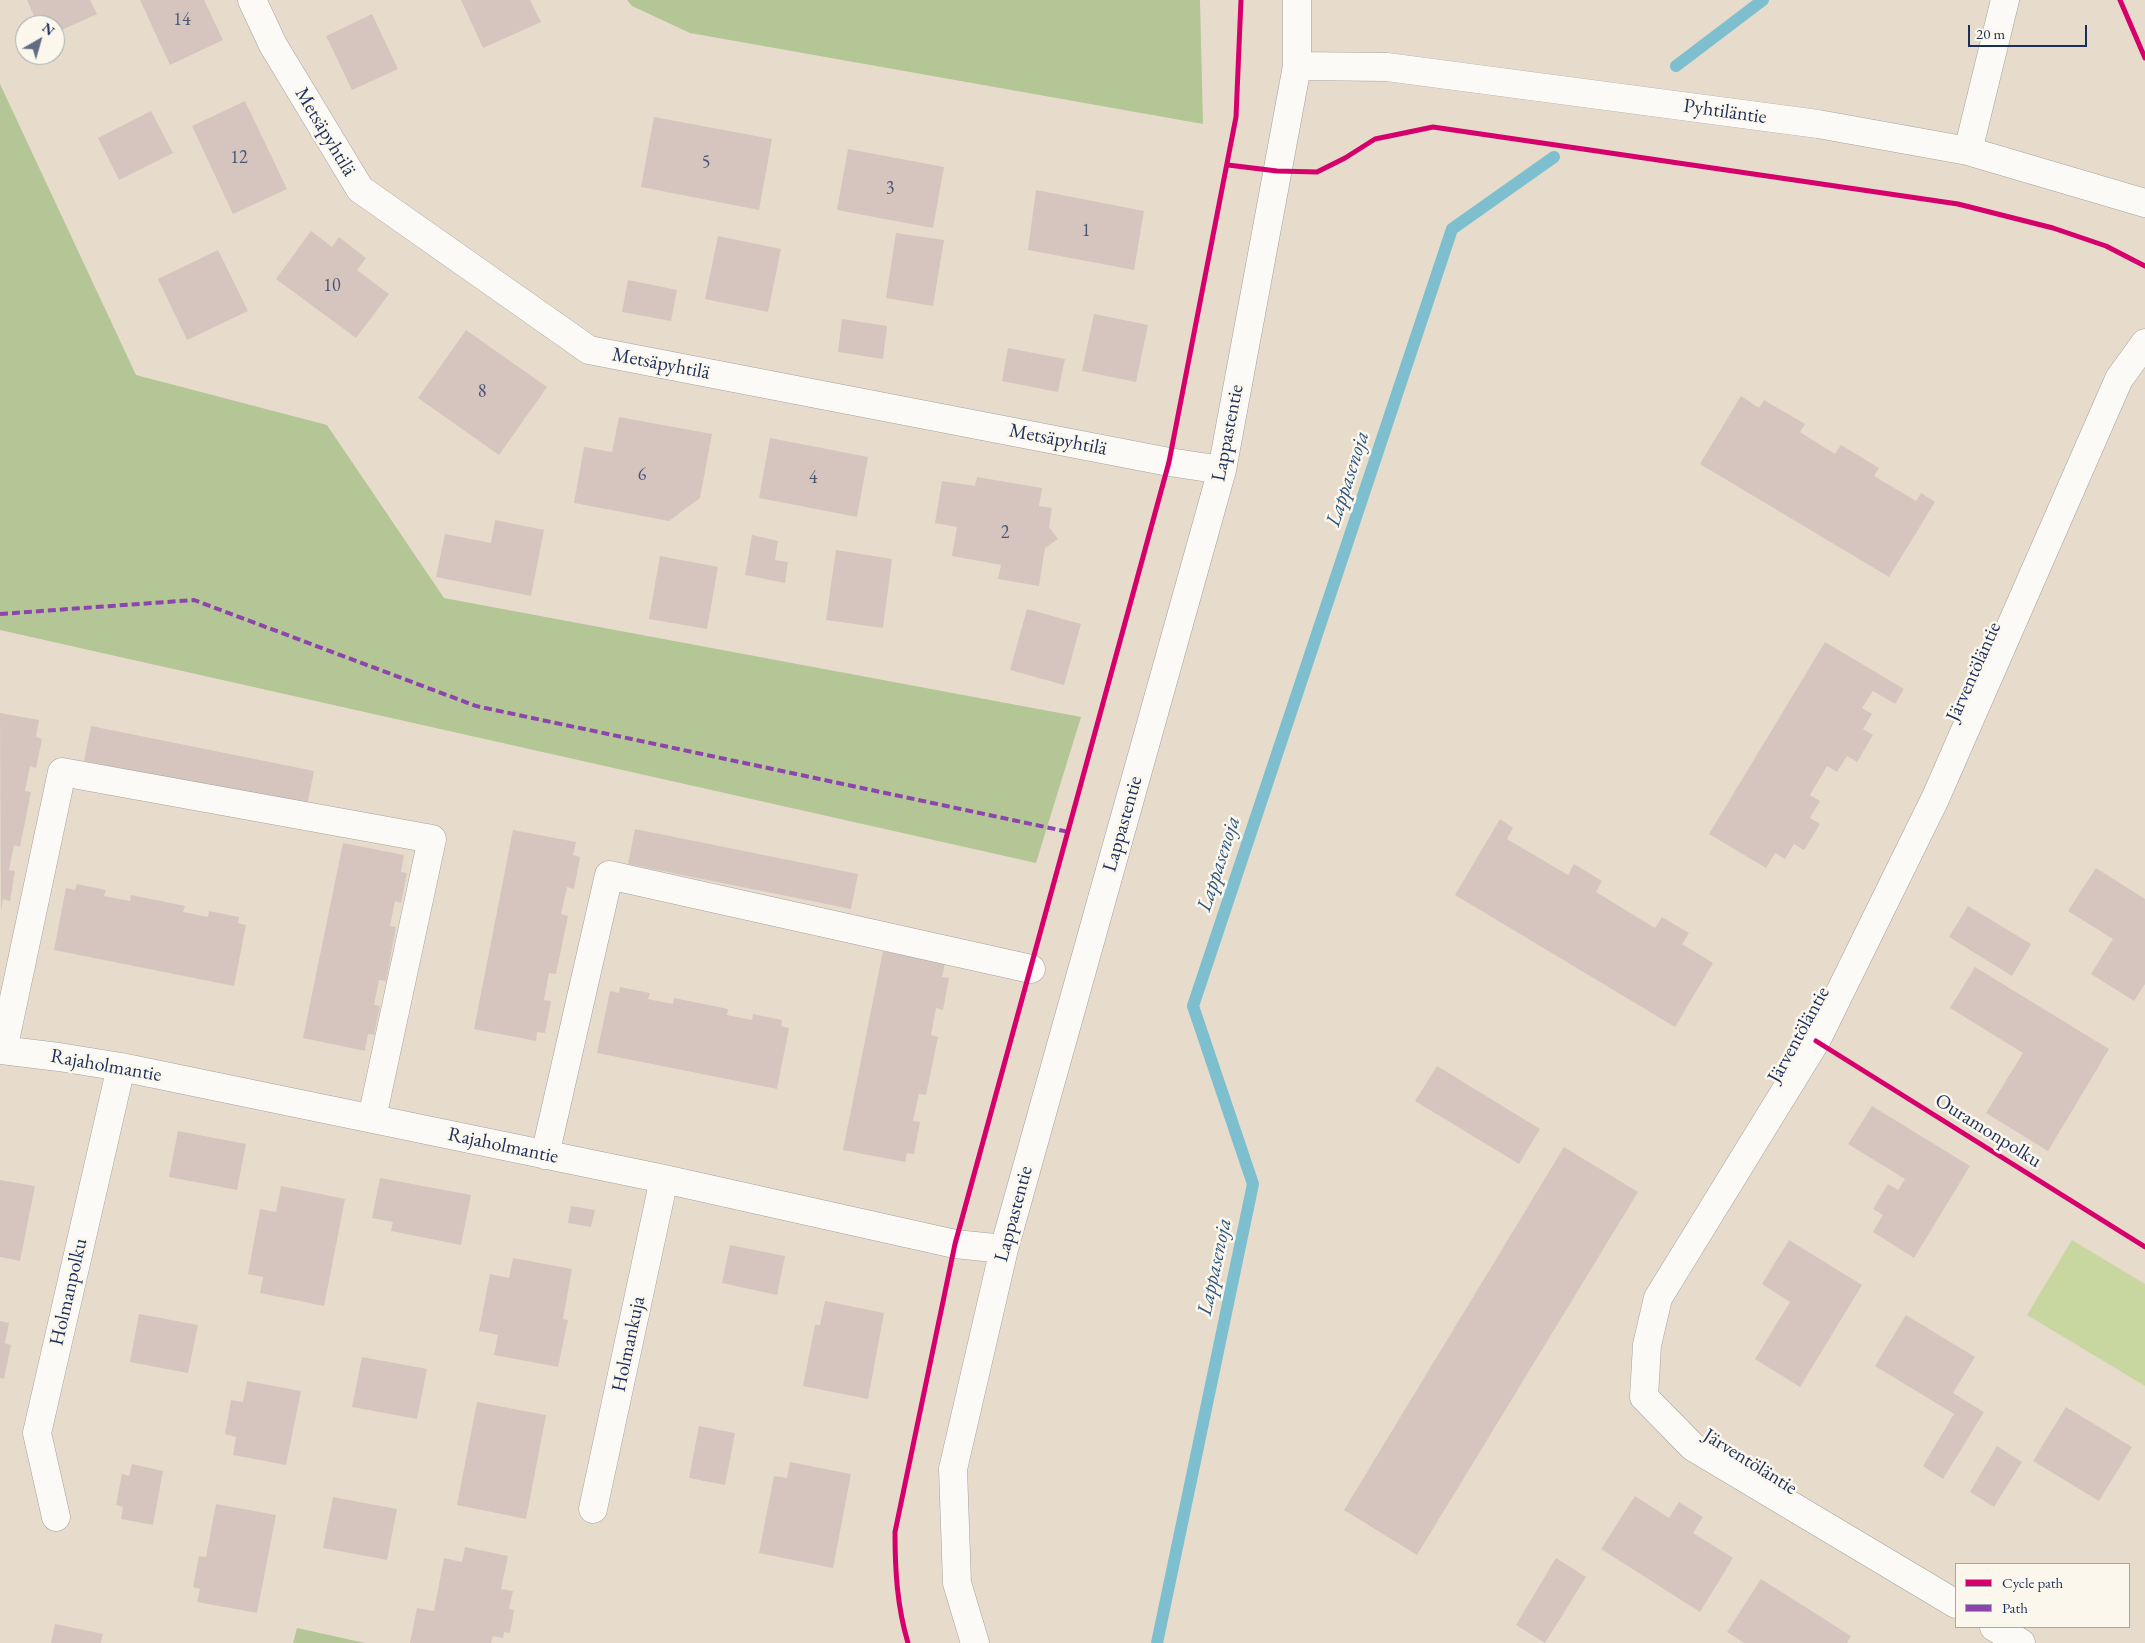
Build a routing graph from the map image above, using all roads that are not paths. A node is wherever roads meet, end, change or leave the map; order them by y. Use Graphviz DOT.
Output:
graph roads {
  1 [pos="252,0"];
  2 [pos="1297,0"];
  3 [pos="2004,0"];
  4 [pos="1297,66"];
  5 [pos="1968,151"];
  6 [pos="2145,203"];
  7 [pos="2145,343"];
  8 [pos="1222,470"];
  9 [pos="1032,969"];
  10 [pos="2,1050"];
  11 [pos="122,1067"];
  12 [pos="372,1118"];
  13 [pos="546,1155"];
  14 [pos="664,1179"];
  15 [pos="1004,1249"];
  16 [pos="593,1509"];
  17 [pos="56,1517"];
  18 [pos="1955,1603"];
  19 [pos="1996,1628"];
  20 [pos="975,1643"];
  21 [pos="2022,1643"];
  1 -- 8 [label="street, Metsäpyhtilä"];
  2 -- 4 [label="street, Lappastentie"];
  3 -- 5 [label="street"];
  4 -- 5 [label="street, Pyhtiläntie"];
  4 -- 8 [label="street, Lappastentie"];
  5 -- 6 [label="street, Pyhtiläntie"];
  7 -- 18 [label="street, Järventöläntie"];
  8 -- 15 [label="street, Lappastentie"];
  9 -- 13 [label="street"];
  10 -- 11 [label="street, Rajaholmantie"];
  10 -- 12 [label="street"];
  11 -- 12 [label="street, Rajaholmantie"];
  11 -- 17 [label="street, Holmanpolku"];
  12 -- 13 [label="street, Rajaholmantie"];
  13 -- 14 [label="street, Rajaholmantie"];
  14 -- 15 [label="street, Rajaholmantie"];
  14 -- 16 [label="street, Holmankuja"];
  15 -- 20 [label="street, Lappastentie"];
  19 -- 21 [label="street"];
}
